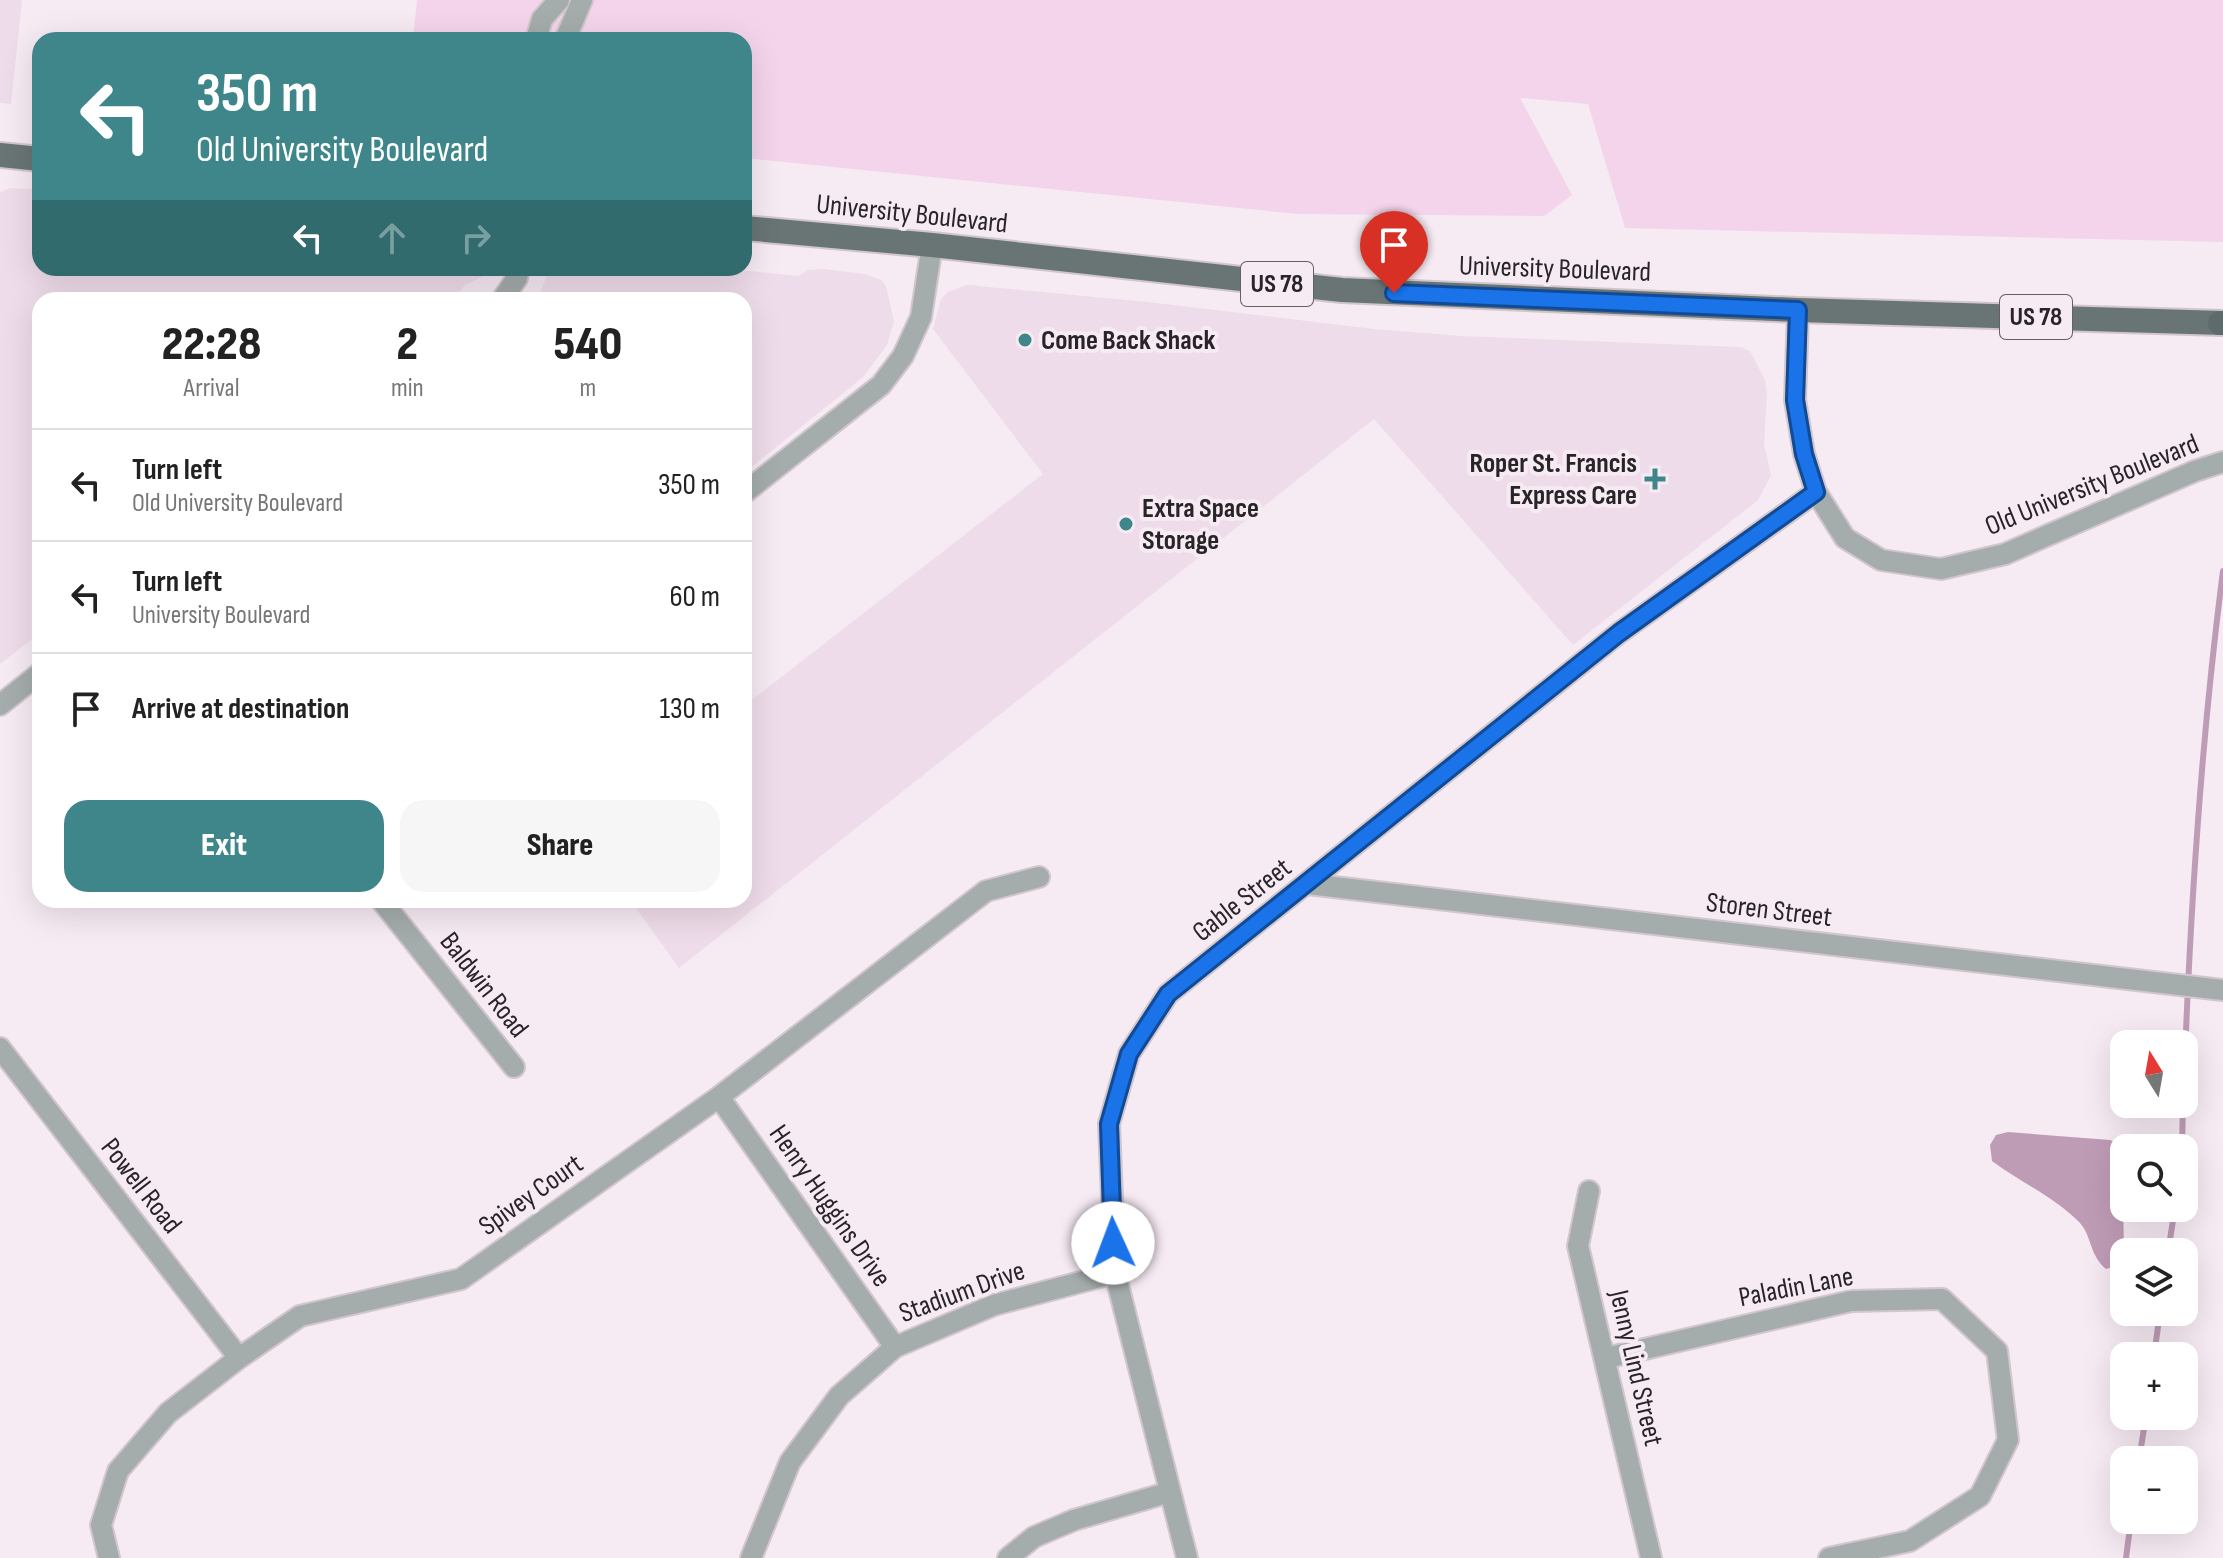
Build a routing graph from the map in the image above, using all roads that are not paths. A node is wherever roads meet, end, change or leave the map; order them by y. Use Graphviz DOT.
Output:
graph roads {
  1 [pos="559,0"];
  2 [pos="582,0"];
  3 [pos="538,32"];
  4 [pos="568,32"];
  5 [pos="0,155"];
  6 [pos="32,158"];
  7 [pos="752,229"];
  8 [pos="932,245"];
  9 [pos="1798,310"];
  10 [pos="2222,323"];
  11 [pos="2223,462"];
  12 [pos="752,487"];
  13 [pos="1816,492"];
  14 [pos="32,679"];
  15 [pos="0,705"];
  16 [pos="1039,877"];
  17 [pos="1308,884"];
  18 [pos="387,908"];
  19 [pos="2218,990"];
  20 [pos="0,1048"];
  21 [pos="514,1067"];
  22 [pos="719,1097"];
  23 [pos="1589,1191"];
  24 [pos="1115,1273"];
  25 [pos="895,1347"];
  26 [pos="239,1358"];
  27 [pos="1606,1358"];
  28 [pos="1170,1492"];
  29 [pos="109,1558"];
  30 [pos="751,1558"];
  31 [pos="1008,1558"];
  32 [pos="1187,1558"];
  33 [pos="1651,1558"];
  34 [pos="1829,1558"];
  1 -- 3 [label="street"];
  2 -- 4 [label="street"];
  5 -- 6 [label="main road"];
  7 -- 8 [label="main road, University Boulevard / US 78"];
  8 -- 9 [label="main road, University Boulevard / US 78"];
  8 -- 12 [label="street"];
  9 -- 10 [label="main road, University Boulevard / US 78"];
  9 -- 13 [label="street, Old University Boulevard"];
  11 -- 13 [label="street, Old University Boulevard"];
  13 -- 17 [label="street, Gable Street"];
  14 -- 15 [label="street"];
  16 -- 22 [label="street, Spivey Court"];
  17 -- 19 [label="street, Storen Street"];
  17 -- 24 [label="street, Gable Street"];
  18 -- 21 [label="street, Baldwin Road"];
  20 -- 26 [label="street, Powell Road"];
  22 -- 25 [label="street, Henry Huggins Drive"];
  22 -- 26 [label="street, Spivey Court"];
  23 -- 27 [label="street, Jenny Lind Street"];
  24 -- 25 [label="street, Stadium Drive"];
  24 -- 28 [label="street, Gable Street"];
  25 -- 30 [label="street, Stadium Drive"];
  26 -- 29 [label="street, Spivey Court"];
  27 -- 33 [label="street, Jenny Lind Street"];
  27 -- 34 [label="street, Paladin Lane"];
  28 -- 31 [label="street"];
  28 -- 32 [label="street, Gable Street"];
}
